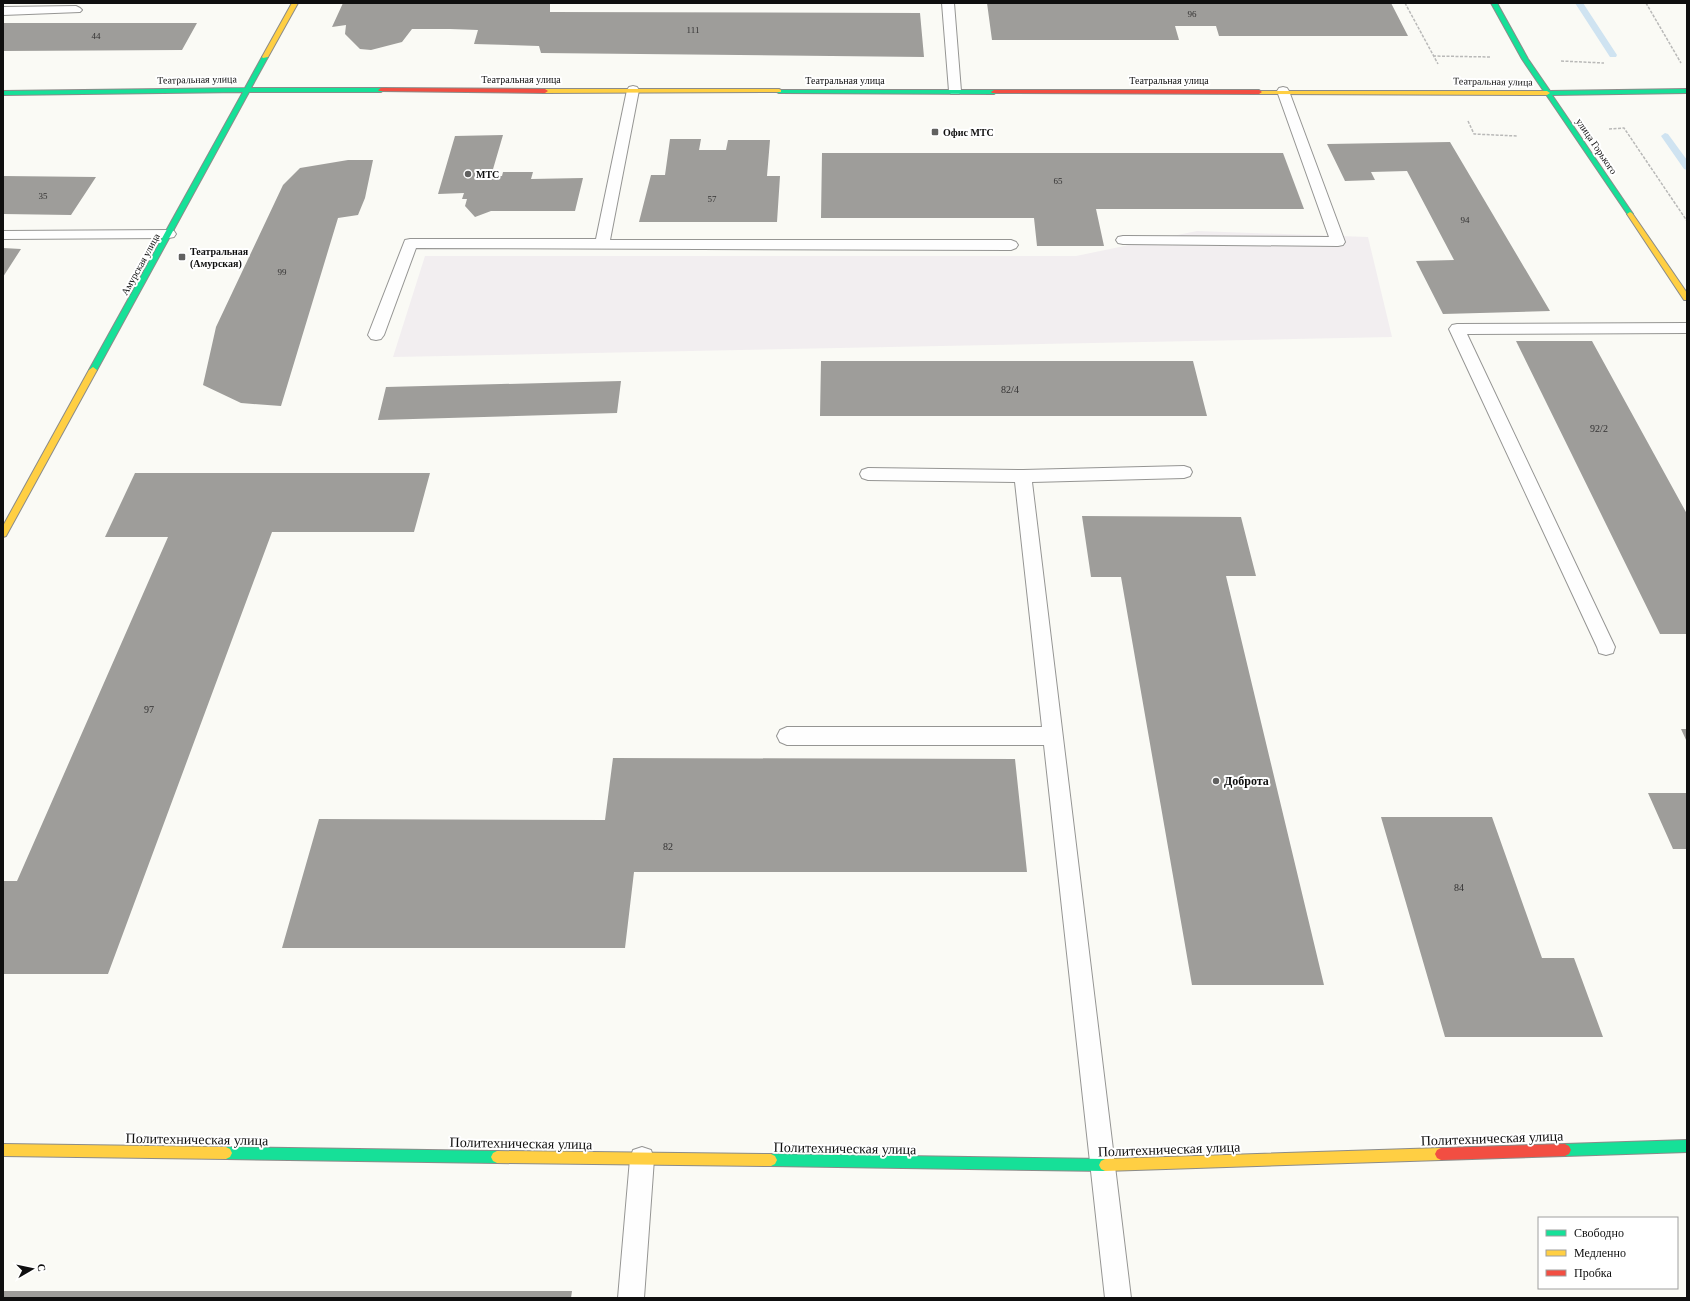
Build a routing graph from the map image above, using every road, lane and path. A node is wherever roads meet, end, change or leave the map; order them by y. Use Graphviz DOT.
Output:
graph roads {
  1 [pos="295,3"];
  2 [pos="948,3"];
  3 [pos="1405,3"];
  4 [pos="1494,3"];
  5 [pos="1646,3"];
  6 [pos="3,10"];
  7 [pos="76,10"];
  8 [pos="1433,56"];
  9 [pos="1492,58"];
  10 [pos="1438,65"];
  11 [pos="1684,67"];
  12 [pos="249,90"];
  13 [pos="633,90"];
  14 [pos="956,91"];
  15 [pos="1283,91"];
  16 [pos="1687,91"];
  17 [pos="3,92"];
  18 [pos="1547,92"];
  19 [pos="1466,117"];
  20 [pos="1624,128"];
  21 [pos="1517,136"];
  22 [pos="1687,221"];
  23 [pos="169,234"];
  24 [pos="3,235"];
  25 [pos="1123,240"];
  26 [pos="602,244"];
  27 [pos="1011,245"];
  28 [pos="1687,298"];
  29 [pos="1687,328"];
  30 [pos="376,335"];
  31 [pos="1184,472"];
  32 [pos="868,474"];
  33 [pos="1023,476"];
  34 [pos="3,534"];
  35 [pos="1606,647"];
  36 [pos="787,736"];
  37 [pos="1053,736"];
  38 [pos="1687,1146"];
  39 [pos="3,1150"];
  40 [pos="642,1159"];
  41 [pos="1103,1165"];
  42 [pos="631,1298"];
  43 [pos="1118,1298"];
  1 -- 12 [label="main road, Амурская улица"];
  2 -- 14 [label="lane"];
  3 -- 8 [label="path"];
  4 -- 18 [label="main road, улица Горького"];
  5 -- 11 [label="path"];
  6 -- 7 [label="lane"];
  8 -- 9 [label="path"];
  8 -- 10 [label="path"];
  12 -- 13 [label="main road, Театральная улица"];
  12 -- 17 [label="main road, Театральная улица"];
  12 -- 23 [label="main road, Амурская улица"];
  13 -- 14 [label="main road, Театральная улица"];
  13 -- 26 [label="lane"];
  14 -- 15 [label="main road, Театральная улица"];
  15 -- 18 [label="main road, Театральная улица"];
  15 -- 25 [label="lane"];
  16 -- 18 [label="main road, Театральная улица"];
  18 -- 28 [label="main road, улица Горького"];
  19 -- 21 [label="path"];
  20 -- 22 [label="path"];
  23 -- 24 [label="lane"];
  23 -- 34 [label="main road, Амурская улица"];
  26 -- 27 [label="lane"];
  26 -- 30 [label="lane"];
  29 -- 35 [label="lane"];
  31 -- 33 [label="lane"];
  32 -- 33 [label="lane"];
  33 -- 37 [label="lane"];
  36 -- 37 [label="lane"];
  37 -- 41 [label="lane"];
  38 -- 41 [label="main road, Политехническая улица"];
  39 -- 40 [label="main road, Политехническая улица"];
  40 -- 41 [label="main road, Политехническая улица"];
  40 -- 42 [label="lane"];
  41 -- 43 [label="lane"];
}
